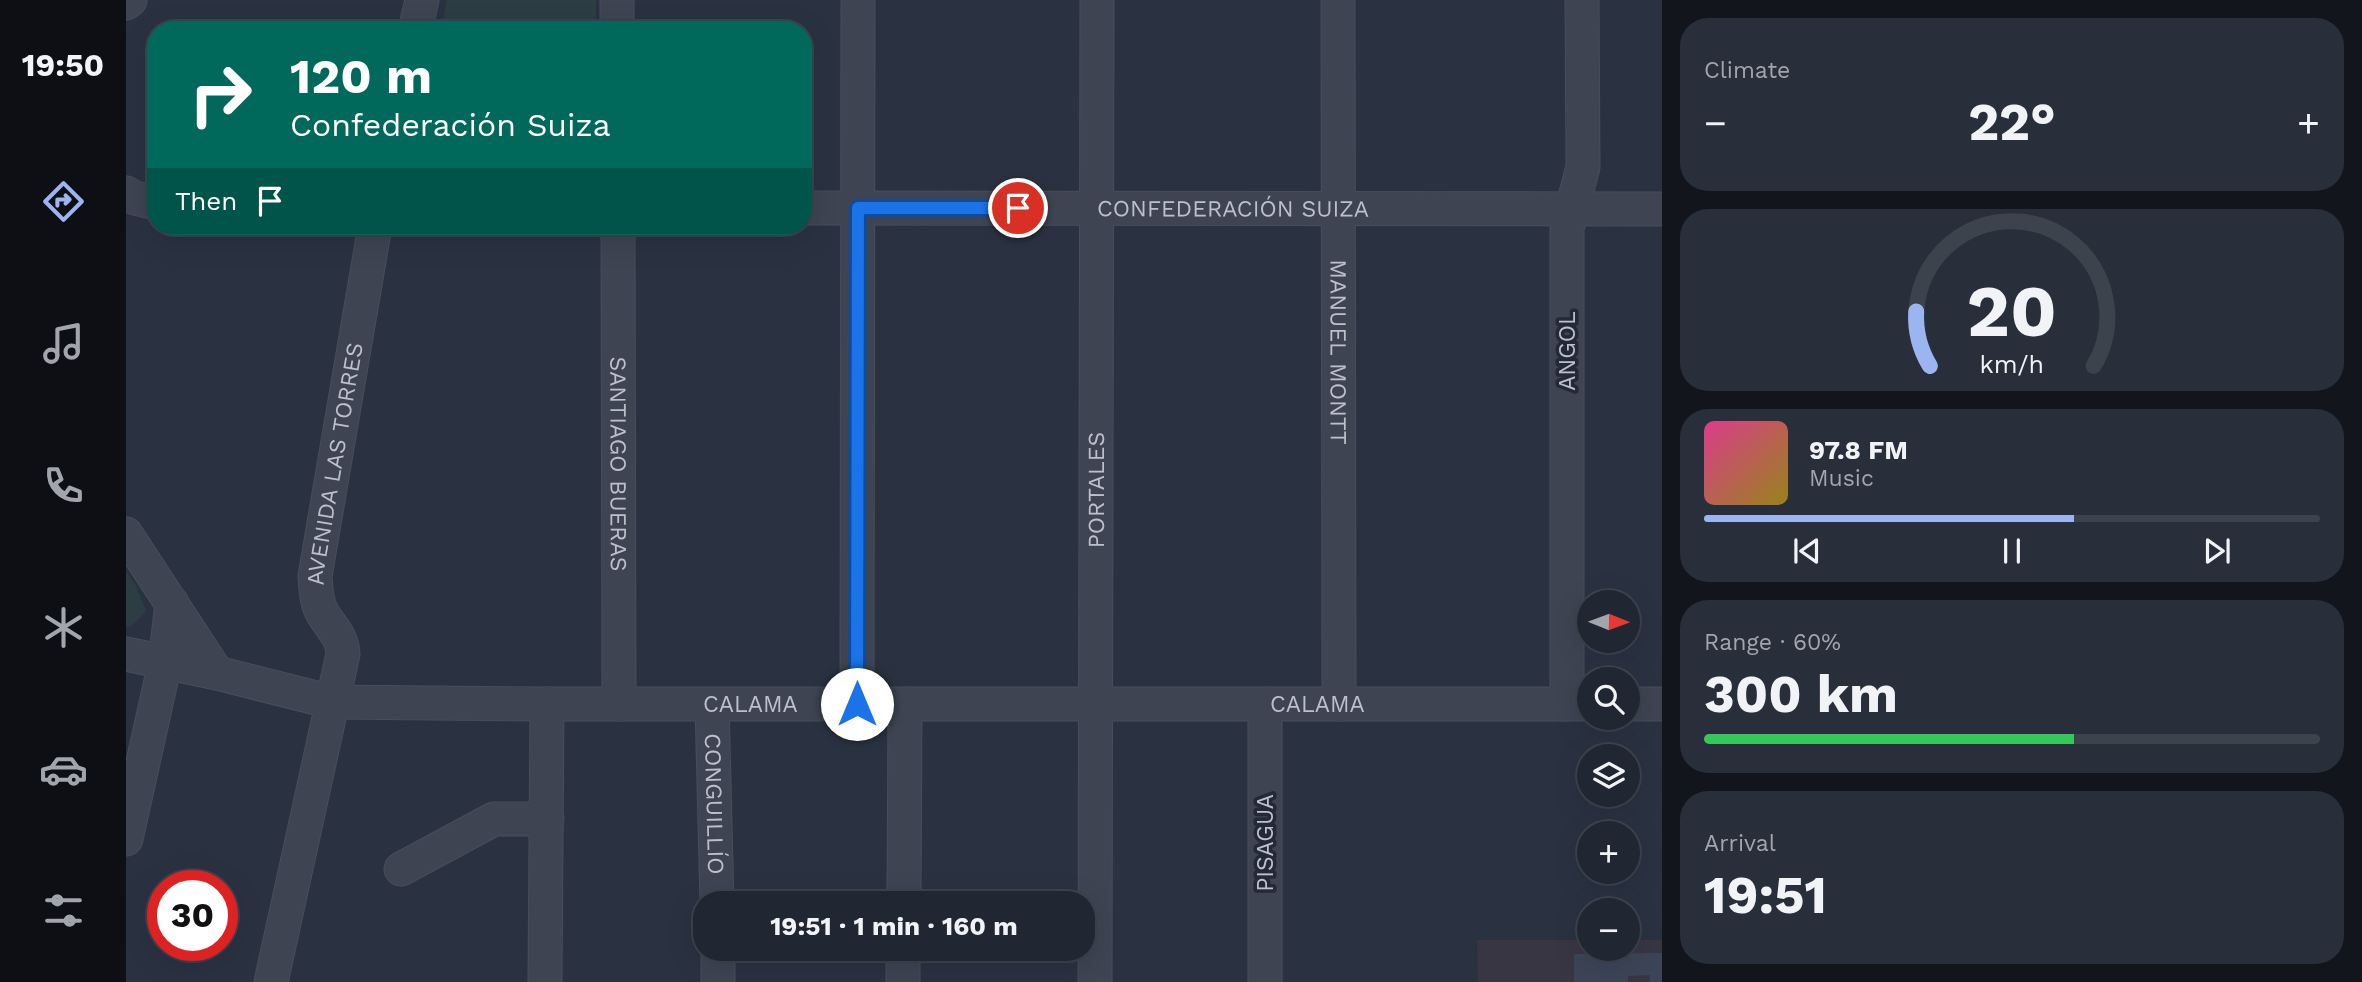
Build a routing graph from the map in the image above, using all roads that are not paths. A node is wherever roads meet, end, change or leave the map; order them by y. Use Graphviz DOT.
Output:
graph roads {
  1 [pos="422,0"];
  2 [pos="617,0"];
  3 [pos="858,0"];
  4 [pos="1097,0"];
  5 [pos="1338,0"];
  6 [pos="1582,0"];
  7 [pos="417,21"];
  8 [pos="617,21"];
  9 [pos="126,193"];
  10 [pos="147,201"];
  11 [pos="812,208"];
  12 [pos="858,208"];
  13 [pos="1098,208"];
  14 [pos="1337,209"];
  15 [pos="1571,209"];
  16 [pos="1662,209"];
  17 [pos="373,235"];
  18 [pos="618,235"];
  19 [pos="126,534"];
  20 [pos="172,603"];
  21 [pos="126,654"];
  22 [pos="165,663"];
  23 [pos="1577,667"];
  24 [pos="217,673"];
  25 [pos="332,702"];
  26 [pos="547,704"];
  27 [pos="620,704"];
  28 [pos="712,704"];
  29 [pos="857,704"];
  30 [pos="905,704"];
  31 [pos="1096,704"];
  32 [pos="1265,704"];
  33 [pos="1339,704"];
  34 [pos="1577,704"];
  35 [pos="1640,704"];
  36 [pos="1662,704"];
  37 [pos="547,819"];
  38 [pos="126,839"];
  39 [pos="401,869"];
  40 [pos="716,891"];
  41 [pos="904,891"];
  42 [pos="718,961"];
  43 [pos="903,961"];
  44 [pos="271,982"];
  45 [pos="544,982"];
  46 [pos="555,982"];
  47 [pos="718,982"];
  48 [pos="903,982"];
  49 [pos="1095,982"];
  50 [pos="1265,982"];
  1 -- 7 [label="street"];
  2 -- 8 [label="street"];
  3 -- 12 [label="street"];
  4 -- 13 [label="street, PORTALES"];
  5 -- 14 [label="street, MANUEL MONTT"];
  6 -- 15 [label="street, ANGOL"];
  9 -- 10 [label="street"];
  11 -- 12 [label="street, CONFEDERACIÓN SUIZA"];
  12 -- 13 [label="street, CONFEDERACIÓN SUIZA"];
  12 -- 29 [label="street"];
  13 -- 14 [label="street, CONFEDERACIÓN SUIZA"];
  13 -- 31 [label="street, PORTALES"];
  14 -- 15 [label="street, CONFEDERACIÓN SUIZA"];
  14 -- 33 [label="street, MANUEL MONTT"];
  15 -- 16 [label="street, CONFEDERACIÓN SUIZA"];
  15 -- 23 [label="street, ANGOL"];
  17 -- 25 [label="street, AVENIDA LAS TORRES"];
  18 -- 27 [label="street, SANTIAGO BUERAS"];
  19 -- 20 [label="street"];
  20 -- 22 [label="street"];
  20 -- 24 [label="street"];
  21 -- 22 [label="street, CALAMA"];
  22 -- 24 [label="street, CALAMA"];
  22 -- 38 [label="street"];
  24 -- 25 [label="street, CALAMA"];
  25 -- 26 [label="street, CALAMA"];
  25 -- 44 [label="street, AVENIDA LAS TORRES"];
  26 -- 27 [label="street, CALAMA"];
  26 -- 37 [label="street"];
  27 -- 28 [label="street, CALAMA"];
  28 -- 29 [label="street, CALAMA"];
  28 -- 40 [label="street, CONGUILLÍO"];
  29 -- 30 [label="street, CALAMA"];
  30 -- 31 [label="street, CALAMA"];
  30 -- 41 [label="street"];
  31 -- 32 [label="street, CALAMA"];
  31 -- 49 [label="street, PORTALES"];
  32 -- 33 [label="street, CALAMA"];
  32 -- 50 [label="street, PISAGUA"];
  33 -- 34 [label="street, CALAMA"];
  35 -- 36 [label="street"];
  37 -- 39 [label="street"];
  37 -- 45 [label="street"];
  42 -- 47 [label="street"];
  43 -- 48 [label="street"];
  45 -- 46 [label="street"];
}
